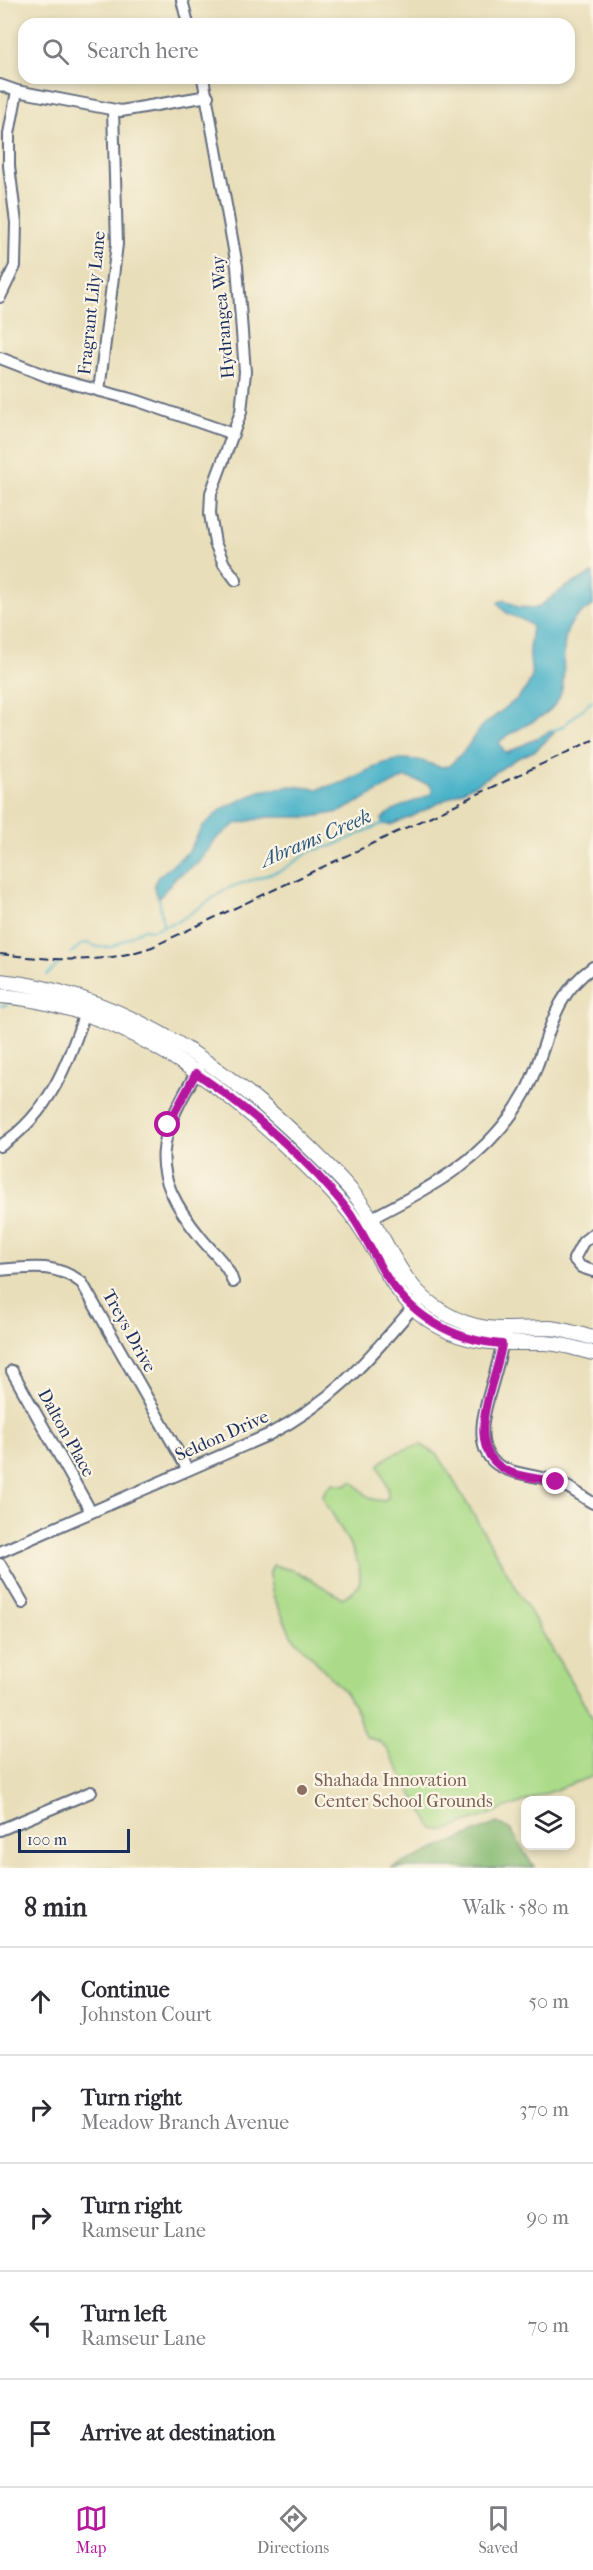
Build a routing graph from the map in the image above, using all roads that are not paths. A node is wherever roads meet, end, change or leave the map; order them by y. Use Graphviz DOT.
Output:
graph roads {
  1 [pos="182,0"];
  2 [pos="186,18"];
  3 [pos="205,84"];
  4 [pos="0,85"];
  5 [pos="17,91"];
  6 [pos="208,96"];
  7 [pos="113,110"];
  8 [pos="0,297"];
  9 [pos="0,358"];
  10 [pos="99,391"];
  11 [pos="233,434"];
  12 [pos="236,580"];
  13 [pos="593,967"];
  14 [pos="0,981"];
  15 [pos="0,996"];
  16 [pos="89,1001"];
  17 [pos="84,1015"];
  18 [pos="204,1060"];
  19 [pos="196,1073"];
  20 [pos="0,1146"];
  21 [pos="365,1221"];
  22 [pos="593,1234"];
  23 [pos="0,1270"];
  24 [pos="593,1271"];
  25 [pos="232,1282"];
  26 [pos="417,1303"];
  27 [pos="593,1338"];
  28 [pos="502,1344"];
  29 [pos="593,1353"];
  30 [pos="12,1371"];
  31 [pos="188,1470"];
  32 [pos="593,1503"];
  33 [pos="91,1512"];
  34 [pos="0,1552"];
  35 [pos="0,1564"];
  36 [pos="23,1603"];
  37 [pos="91,1792"];
  38 [pos="0,1830"];
  1 -- 2 [label="street"];
  3 -- 6 [label="street, Hydrangea Way"];
  4 -- 5 [label="street"];
  5 -- 7 [label="street"];
  5 -- 8 [label="street"];
  6 -- 7 [label="street"];
  6 -- 11 [label="street, Hydrangea Way"];
  7 -- 10 [label="street, Fragrant Lily Lane"];
  9 -- 10 [label="street"];
  10 -- 11 [label="street"];
  11 -- 12 [label="street, Hydrangea Way"];
  13 -- 21 [label="street"];
  14 -- 16 [label="main road"];
  15 -- 17 [label="main road"];
  16 -- 17 [label="street"];
  16 -- 18 [label="main road"];
  17 -- 19 [label="main road"];
  17 -- 20 [label="street"];
  18 -- 19 [label="street"];
  18 -- 21 [label="main road"];
  19 -- 21 [label="main road"];
  19 -- 25 [label="street"];
  21 -- 26 [label="main road"];
  22 -- 24 [label="street"];
  23 -- 31 [label="street, Treys Drive"];
  26 -- 27 [label="main road"];
  26 -- 28 [label="main road"];
  26 -- 31 [label="street, Seldon Drive"];
  28 -- 29 [label="main road"];
  28 -- 32 [label="street"];
  30 -- 33 [label="street, Dalton Place"];
  31 -- 33 [label="street, Seldon Drive"];
  33 -- 34 [label="street, Seldon Drive"];
  35 -- 36 [label="street"];
  37 -- 38 [label="street"];
}
